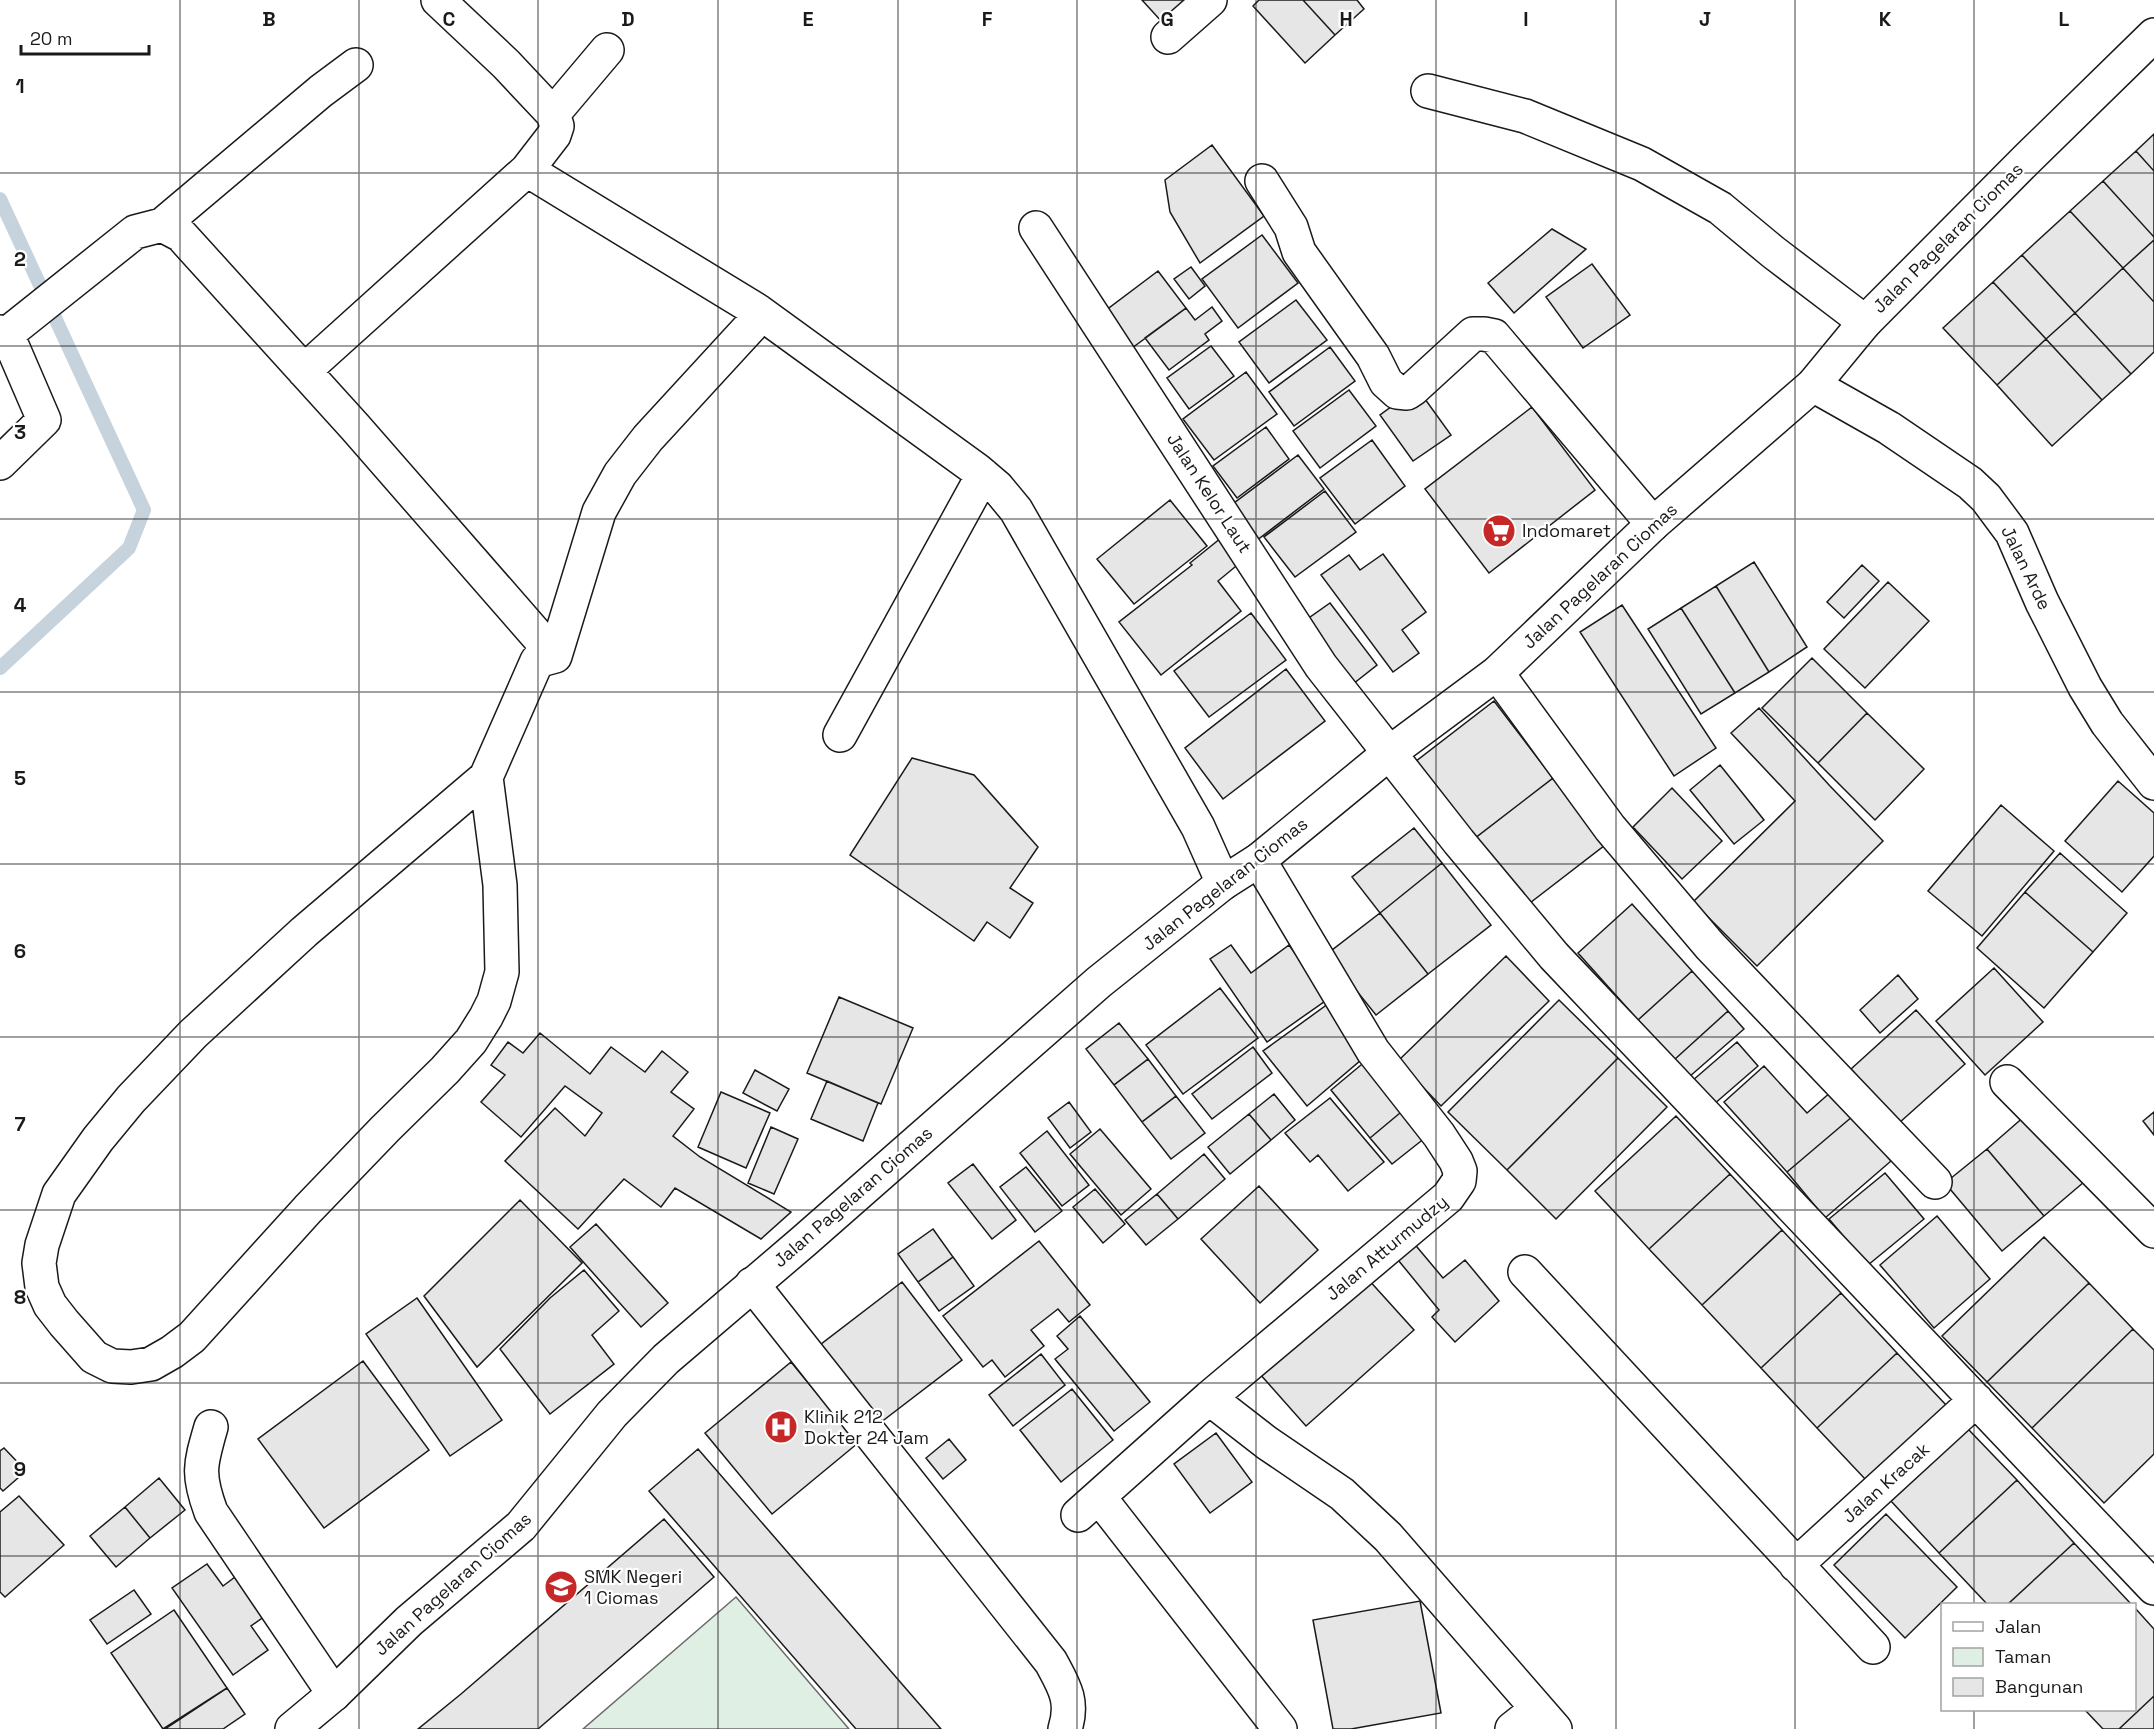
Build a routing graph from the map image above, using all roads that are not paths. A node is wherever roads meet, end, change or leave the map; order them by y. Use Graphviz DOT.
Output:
graph roads {
  1 [pos="438,0"];
  2 [pos="1210,0"];
  3 [pos="2154,35"];
  4 [pos="1168,37"];
  5 [pos="607,50"];
  6 [pos="356,65"];
  7 [pos="1428,91"];
  8 [pos="553,114"];
  9 [pos="527,170"];
  10 [pos="1262,181"];
  11 [pos="162,225"];
  12 [pos="1036,228"];
  13 [pos="758,310"];
  14 [pos="1865,322"];
  15 [pos="9,330"];
  16 [pos="304,371"];
  17 [pos="1813,385"];
  18 [pos="0,464"];
  19 [pos="983,475"];
  20 [pos="1653,524"];
  21 [pos="555,656"];
  22 [pos="1497,673"];
  23 [pos="840,735"];
  24 [pos="1389,754"];
  25 [pos="486,777"];
  26 [pos="2154,783"];
  27 [pos="1259,860"];
  28 [pos="1223,883"];
  29 [pos="2007,1082"];
  30 [pos="1935,1182"];
  31 [pos="2154,1231"];
  32 [pos="1525,1272"];
  33 [pos="752,1284"];
  34 [pos="1209,1398"];
  35 [pos="1976,1400"];
  36 [pos="211,1427"];
  37 [pos="1796,1565"];
  38 [pos="2154,1588"];
  39 [pos="1873,1647"];
  40 [pos="334,1694"];
  41 [pos="1546,1719"];
  42 [pos="292,1729"];
  43 [pos="1065,1729"];
  44 [pos="1280,1729"];
  45 [pos="1512,1729"];
  1 -- 8 [label="street"];
  2 -- 4 [label="street"];
  3 -- 14 [label="street, Jalan Pagelaran Ciomas"];
  5 -- 8 [label="street"];
  6 -- 11 [label="street"];
  7 -- 14 [label="street"];
  8 -- 9 [label="street"];
  9 -- 13 [label="street"];
  9 -- 16 [label="street"];
  10 -- 20 [label="street"];
  11 -- 15 [label="street"];
  11 -- 16 [label="street"];
  12 -- 24 [label="street, Jalan Kelor Laut"];
  13 -- 19 [label="street"];
  13 -- 21 [label="street"];
  14 -- 17 [label="street, Jalan Pagelaran Ciomas"];
  15 -- 18 [label="street"];
  16 -- 21 [label="street"];
  17 -- 20 [label="street, Jalan Pagelaran Ciomas"];
  17 -- 26 [label="street, Jalan Arde"];
  19 -- 23 [label="street"];
  19 -- 28 [label="street"];
  20 -- 22 [label="street, Jalan Pagelaran Ciomas"];
  21 -- 25 [label="street"];
  22 -- 24 [label="street, Jalan Pagelaran Ciomas"];
  22 -- 30 [label="street"];
  24 -- 27 [label="street, Jalan Pagelaran Ciomas"];
  24 -- 35 [label="street, Jalan Kelor Laut"];
  25 -- 25 [label="street"];
  27 -- 28 [label="street, Jalan Pagelaran Ciomas"];
  27 -- 34 [label="street, Jalan Atturmudzy"];
  28 -- 33 [label="street, Jalan Pagelaran Ciomas"];
  29 -- 31 [label="street"];
  32 -- 37 [label="street"];
  33 -- 40 [label="street, Jalan Pagelaran Ciomas"];
  33 -- 43 [label="street"];
  34 -- 41 [label="street"];
  34 -- 44 [label="street, Jalan Atturmudzy"];
  35 -- 37 [label="street, Jalan Kracak"];
  35 -- 38 [label="street, Jalan Kelor Laut"];
  36 -- 40 [label="street"];
  37 -- 39 [label="street"];
  40 -- 42 [label="street, Jalan Pagelaran Ciomas"];
  41 -- 45 [label="street"];
}
